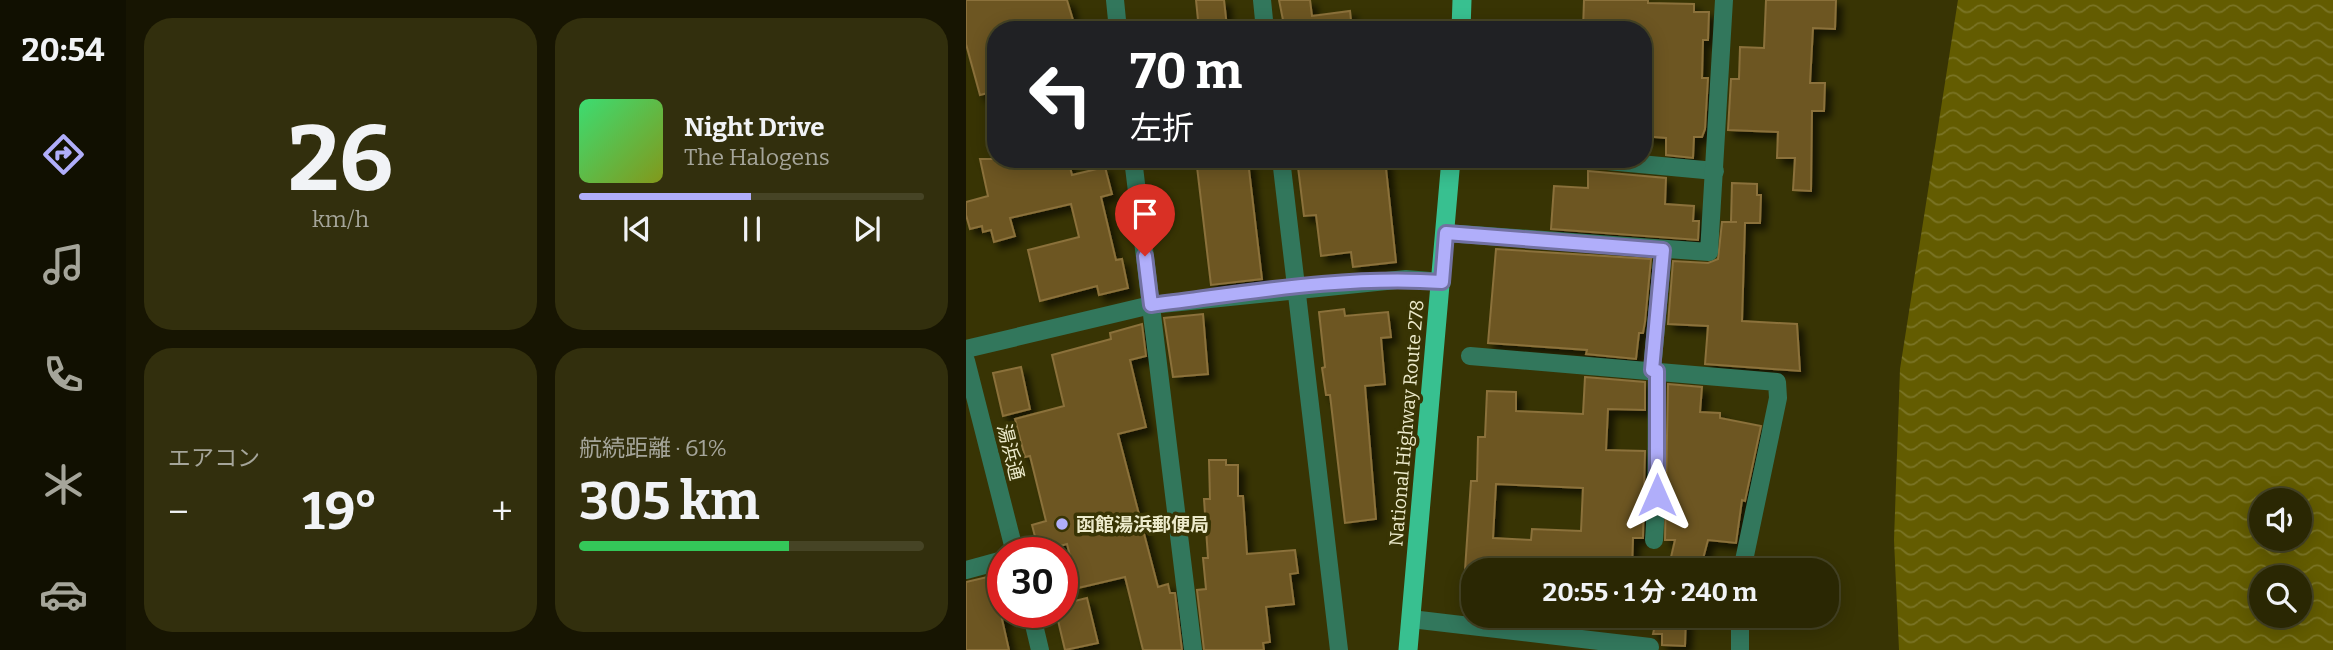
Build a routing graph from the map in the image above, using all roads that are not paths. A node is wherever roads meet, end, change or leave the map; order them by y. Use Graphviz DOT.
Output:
graph roads {
  1 [pos="1115,0"];
  2 [pos="1262,0"];
  3 [pos="1462,0"];
  4 [pos="1724,0"];
  5 [pos="1117,21"];
  6 [pos="1264,21"];
  7 [pos="1461,21"];
  8 [pos="1652,165"];
  9 [pos="1134,168"];
  10 [pos="1282,168"];
  11 [pos="1450,168"];
  12 [pos="1714,171"];
  13 [pos="1446,233"];
  14 [pos="1663,250"];
  15 [pos="1442,282"];
  16 [pos="1297,288"];
  17 [pos="1151,305"];
  18 [pos="966,349"];
  19 [pos="1470,356"];
  20 [pos="966,361"];
  21 [pos="1655,371"];
  22 [pos="1011,537"];
  23 [pos="1654,540"];
  24 [pos="1745,558"];
  25 [pos="987,565"];
  26 [pos="966,570"];
  27 [pos="1411,619"];
  28 [pos="1035,628"];
  29 [pos="1740,628"];
  30 [pos="1041,650"];
  31 [pos="1194,650"];
  32 [pos="1339,650"];
  33 [pos="1408,650"];
  34 [pos="1649,650"];
  35 [pos="1740,650"];
  1 -- 5 [label="street"];
  2 -- 6 [label="street"];
  3 -- 7 [label="highway"];
  4 -- 12 [label="street"];
  8 -- 12 [label="street"];
  9 -- 17 [label="street"];
  10 -- 16 [label="street"];
  11 -- 13 [label="highway, National Highway Route 278"];
  12 -- 14 [label="street"];
  13 -- 14 [label="street"];
  13 -- 15 [label="highway, National Highway Route 278"];
  14 -- 21 [label="street"];
  15 -- 16 [label="street"];
  15 -- 27 [label="highway, National Highway Route 278"];
  16 -- 17 [label="street"];
  16 -- 32 [label="street"];
  17 -- 18 [label="street"];
  17 -- 31 [label="street"];
  19 -- 21 [label="street"];
  20 -- 22 [label="street, 湯浜通"];
  21 -- 23 [label="street"];
  21 -- 24 [label="street"];
  25 -- 26 [label="street"];
  27 -- 33 [label="highway, National Highway Route 278"];
  27 -- 34 [label="street"];
  28 -- 30 [label="street"];
  29 -- 35 [label="street"];
}
